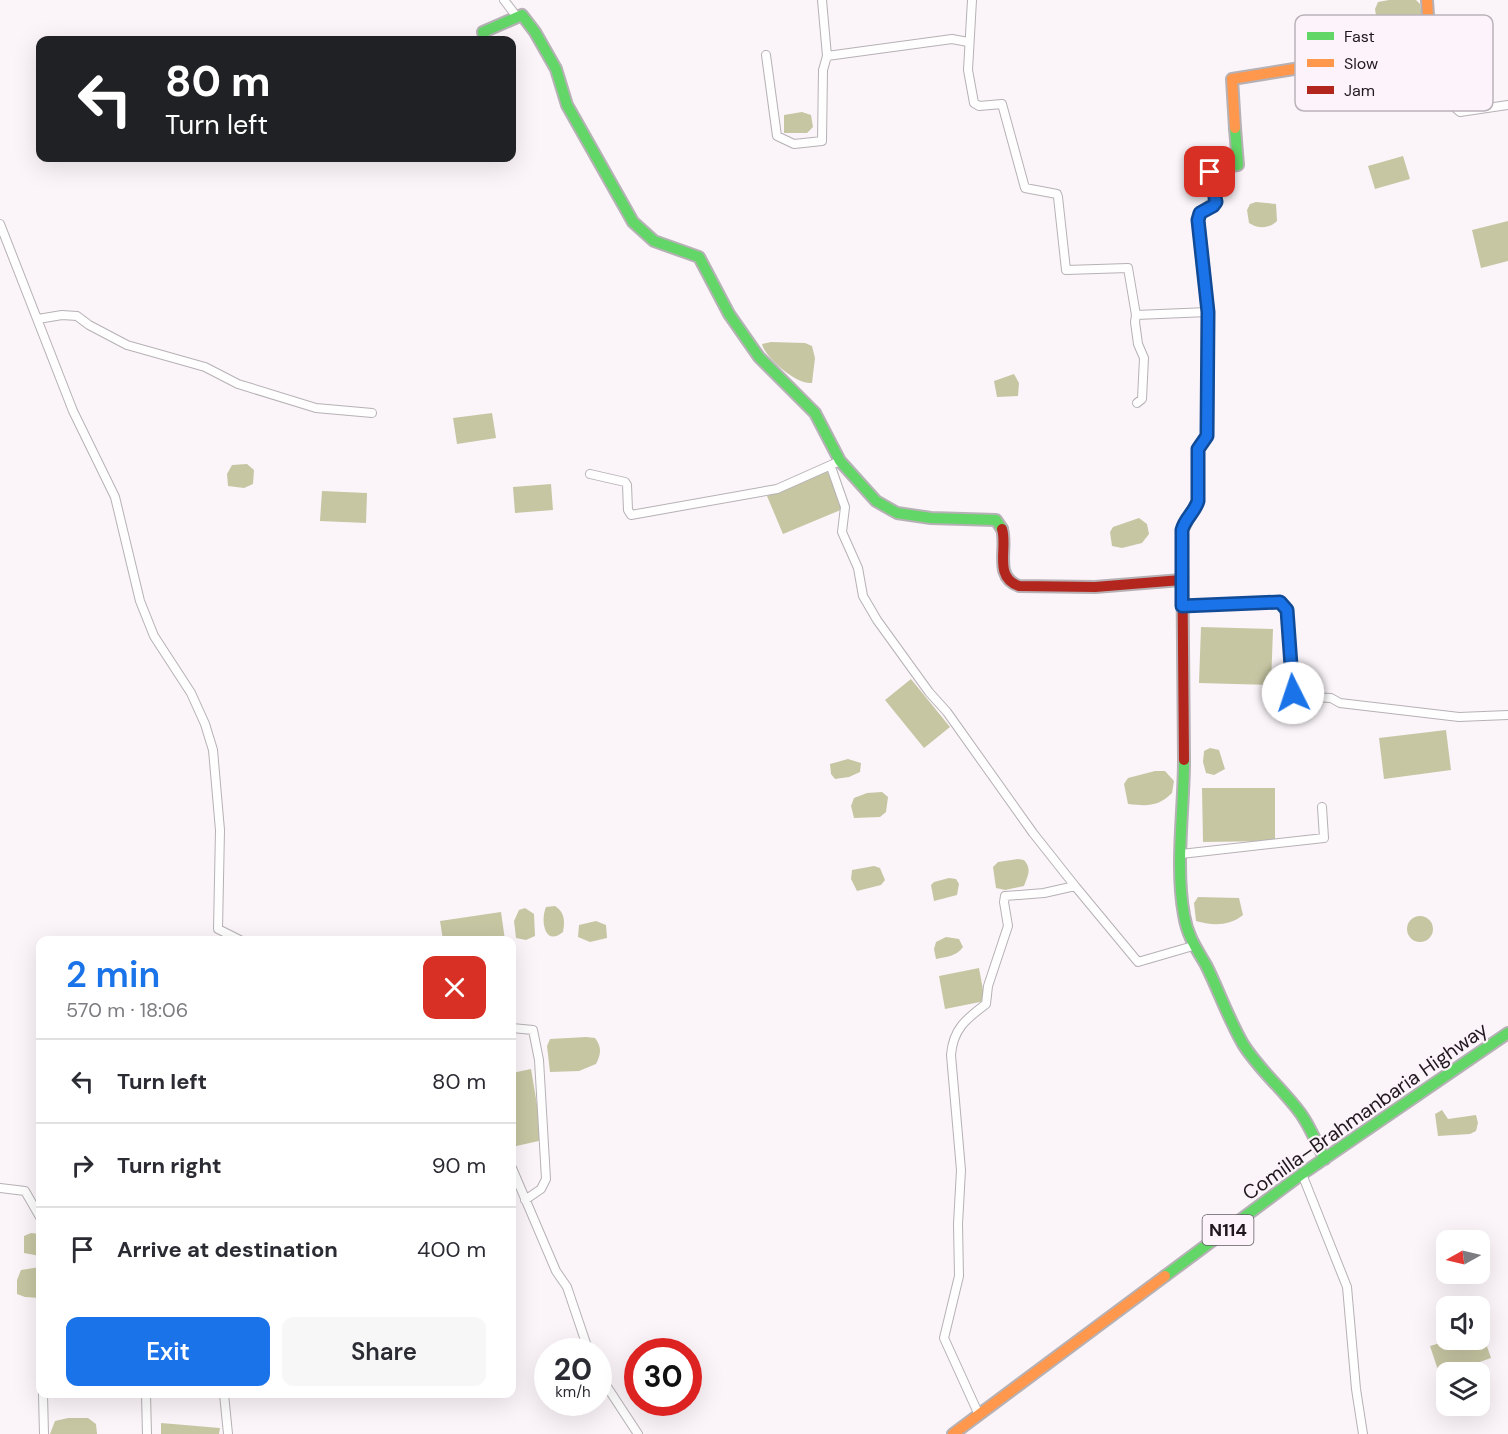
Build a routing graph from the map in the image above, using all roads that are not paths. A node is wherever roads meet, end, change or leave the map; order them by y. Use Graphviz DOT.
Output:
graph roads {
  1 [pos="504,0"];
  2 [pos="822,0"];
  3 [pos="972,0"];
  4 [pos="1427,0"];
  5 [pos="1428,15"];
  6 [pos="517,17"];
  7 [pos="484,36"];
  8 [pos="968,42"];
  9 [pos="766,55"];
  10 [pos="828,56"];
  11 [pos="1295,69"];
  12 [pos="1508,105"];
  13 [pos="1493,107"];
  14 [pos="0,224"];
  15 [pos="1208,312"];
  16 [pos="1137,315"];
  17 [pos="38,319"];
  18 [pos="1137,403"];
  19 [pos="372,413"];
  20 [pos="836,464"];
  21 [pos="590,474"];
  22 [pos="1181,580"];
  23 [pos="1182,606"];
  24 [pos="1508,715"];
  25 [pos="1322,807"];
  26 [pos="1181,854"];
  27 [pos="1075,886"];
  28 [pos="232,936"];
  29 [pos="1193,946"];
  30 [pos="516,1028"];
  31 [pos="1508,1033"];
  32 [pos="1325,1159"];
  33 [pos="1302,1174"];
  34 [pos="516,1178"];
  35 [pos="0,1188"];
  36 [pos="525,1200"];
  37 [pos="36,1210"];
  38 [pos="584,1338"];
  39 [pos="612,1394"];
  40 [pos="43,1398"];
  41 [pos="146,1398"];
  42 [pos="224,1398"];
  43 [pos="979,1414"];
  44 [pos="44,1434"];
  45 [pos="147,1434"];
  46 [pos="228,1434"];
  47 [pos="638,1434"];
  48 [pos="953,1434"];
  49 [pos="1363,1434"];
  1 -- 6 [label="street"];
  2 -- 10 [label="street"];
  3 -- 8 [label="street"];
  4 -- 5 [label="main road"];
  6 -- 7 [label="main road"];
  6 -- 20 [label="main road"];
  8 -- 10 [label="street"];
  8 -- 16 [label="street"];
  9 -- 10 [label="street"];
  11 -- 15 [label="main road"];
  12 -- 13 [label="street"];
  14 -- 17 [label="street"];
  15 -- 16 [label="street"];
  15 -- 22 [label="main road"];
  16 -- 18 [label="street"];
  17 -- 19 [label="street"];
  17 -- 28 [label="street"];
  20 -- 21 [label="street"];
  20 -- 22 [label="main road"];
  20 -- 27 [label="street"];
  22 -- 23 [label="main road"];
  23 -- 24 [label="street"];
  23 -- 26 [label="main road"];
  25 -- 26 [label="street"];
  26 -- 29 [label="main road"];
  27 -- 29 [label="street"];
  27 -- 43 [label="street"];
  29 -- 32 [label="main road"];
  30 -- 36 [label="street"];
  31 -- 32 [label="main road, Comilla–Brahmanbaria Highway / N114"];
  32 -- 33 [label="main road, Comilla–Brahmanbaria Highway / N114"];
  33 -- 43 [label="main road, Comilla–Brahmanbaria Highway / N114"];
  33 -- 49 [label="street"];
  34 -- 36 [label="street"];
  35 -- 37 [label="street"];
  36 -- 38 [label="street"];
  39 -- 47 [label="street"];
  40 -- 44 [label="street"];
  41 -- 45 [label="street"];
  42 -- 46 [label="street"];
  43 -- 48 [label="main road, Comilla–Brahmanbaria Highway / N114"];
}
